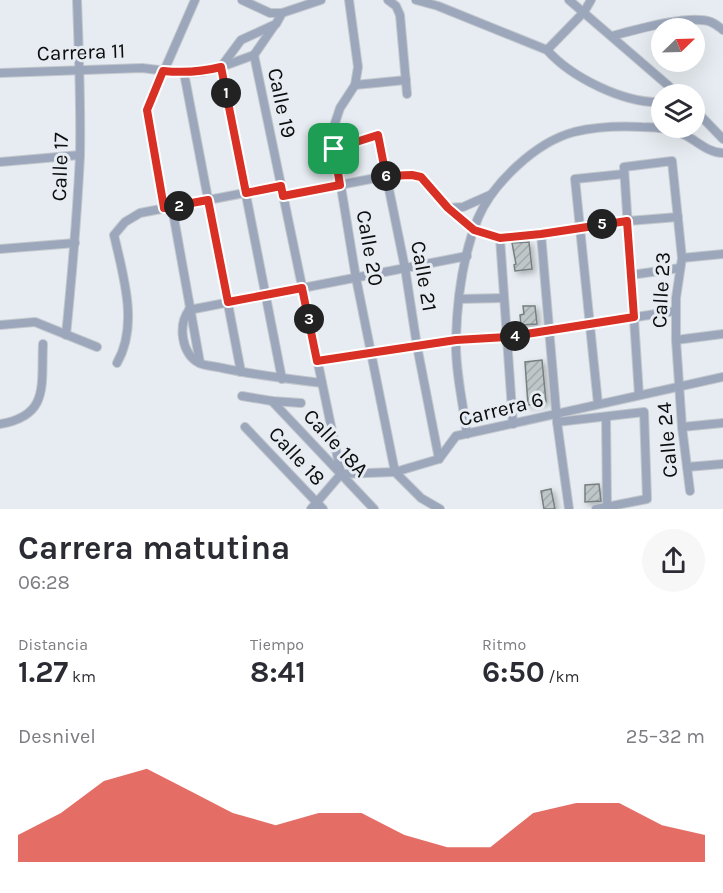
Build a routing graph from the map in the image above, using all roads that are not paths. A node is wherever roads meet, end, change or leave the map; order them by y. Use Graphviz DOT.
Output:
graph roads {
  1 [pos="77,0"];
  2 [pos="195,0"];
  3 [pos="242,0"];
  4 [pos="321,0"];
  5 [pos="349,0"];
  6 [pos="388,0"];
  7 [pos="416,0"];
  8 [pos="569,0"];
  9 [pos="591,0"];
  10 [pos="584,12"];
  11 [pos="282,13"];
  12 [pos="276,24"];
  13 [pos="723,30"];
  14 [pos="612,36"];
  15 [pos="547,50"];
  16 [pos="254,55"];
  17 [pos="221,67"];
  18 [pos="80,71"];
  19 [pos="163,71"];
  20 [pos="184,73"];
  21 [pos="0,74"];
  22 [pos="406,80"];
  23 [pos="667,84"];
  24 [pos="355,85"];
  25 [pos="407,94"];
  26 [pos="651,101"];
  27 [pos="705,120"];
  28 [pos="723,139"];
  29 [pos="334,149"];
  30 [pos="723,153"];
  31 [pos="80,155"];
  32 [pos="0,162"];
  33 [pos="624,171"];
  34 [pos="386,176"];
  35 [pos="340,185"];
  36 [pos="281,186"];
  37 [pos="246,193"];
  38 [pos="491,195"];
  39 [pos="283,196"];
  40 [pos="208,200"];
  41 [pos="168,208"];
  42 [pos="448,208"];
  43 [pos="678,217"];
  44 [pos="627,221"];
  45 [pos="580,227"];
  46 [pos="474,230"];
  47 [pos="541,234"];
  48 [pos="500,238"];
  49 [pos="75,243"];
  50 [pos="0,249"];
  51 [pos="723,254"];
  52 [pos="467,256"];
  53 [pos="682,258"];
  54 [pos="405,268"];
  55 [pos="680,268"];
  56 [pos="631,275"];
  57 [pos="356,278"];
  58 [pos="302,288"];
  59 [pos="266,295"];
  60 [pos="504,298"];
  61 [pos="459,299"];
  62 [pos="228,302"];
  63 [pos="189,310"];
  64 [pos="675,311"];
  65 [pos="634,317"];
  66 [pos="590,324"];
  67 [pos="0,325"];
  68 [pos="549,330"];
  69 [pos="723,334"];
  70 [pos="66,335"];
  71 [pos="507,337"];
  72 [pos="456,340"];
  73 [pos="676,340"];
  74 [pos="43,344"];
  75 [pos="417,346"];
  76 [pos="97,347"];
  77 [pos="372,353"];
  78 [pos="317,361"];
  79 [pos="117,363"];
  80 [pos="241,372"];
  81 [pos="723,377"];
  82 [pos="282,378"];
  83 [pos="322,383"];
  84 [pos="680,385"];
  85 [pos="639,395"];
  86 [pos="242,396"];
  87 [pos="272,401"];
  88 [pos="301,403"];
  89 [pos="598,404"];
  90 [pos="606,417"];
  91 [pos="557,418"];
  92 [pos="723,423"];
  93 [pos="0,424"];
  94 [pos="513,424"];
  95 [pos="245,427"];
  96 [pos="682,427"];
  97 [pos="467,434"];
  98 [pos="439,459"];
  99 [pos="723,464"];
  100 [pos="687,467"];
  101 [pos="395,472"];
  102 [pos="341,474"];
  103 [pos="690,491"];
  104 [pos="608,506"];
  105 [pos="317,507"];
  106 [pos="374,509"];
  107 [pos="440,509"];
  108 [pos="569,509"];
  109 [pos="596,509"];
  1 -- 18 [label="street, Calle 17"];
  2 -- 19 [label="street"];
  3 -- 11 [label="street"];
  4 -- 11 [label="street"];
  5 -- 24 [label="street, Calle 20"];
  6 -- 22 [label="street"];
  7 -- 15 [label="street"];
  8 -- 10 [label="street"];
  9 -- 10 [label="street"];
  10 -- 14 [label="street"];
  10 -- 15 [label="street"];
  11 -- 12 [label="street"];
  12 -- 16 [label="street"];
  12 -- 17 [label="street"];
  13 -- 14 [label="street"];
  14 -- 23 [label="street"];
  15 -- 26 [label="street"];
  16 -- 17 [label="street, Calle 19"];
  16 -- 36 [label="street, Calle 19"];
  17 -- 20 [label="street, Calle 19"];
  17 -- 37 [label="street"];
  18 -- 19 [label="street, Carrera 11"];
  18 -- 21 [label="street, Carrera 11"];
  18 -- 31 [label="street, Calle 17"];
  19 -- 20 [label="street, Carrera 11"];
  19 -- 41 [label="street"];
  20 -- 40 [label="street"];
  22 -- 24 [label="street"];
  22 -- 25 [label="street"];
  24 -- 29 [label="street, Calle 20"];
  27 -- 28 [label="street"];
  29 -- 34 [label="street, Calle 21"];
  29 -- 35 [label="street, Calle 20"];
  30 -- 38 [label="street, Calle 21"];
  31 -- 32 [label="street"];
  31 -- 49 [label="street, Calle 17"];
  33 -- 43 [label="street, Calle 23"];
  33 -- 44 [label="street"];
  33 -- 45 [label="street"];
  34 -- 35 [label="street"];
  34 -- 42 [label="street"];
  34 -- 54 [label="street, Calle 21"];
  35 -- 39 [label="street"];
  35 -- 57 [label="street, Calle 20"];
  36 -- 37 [label="street"];
  36 -- 39 [label="street, Calle 19"];
  37 -- 40 [label="street"];
  37 -- 59 [label="street"];
  38 -- 42 [label="street"];
  38 -- 46 [label="street, Calle 21"];
  39 -- 58 [label="street, Calle 19"];
  40 -- 41 [label="street"];
  40 -- 62 [label="street"];
  41 -- 63 [label="street"];
  41 -- 79 [label="street"];
  42 -- 46 [label="street"];
  43 -- 44 [label="street"];
  43 -- 53 [label="street, Calle 23"];
  44 -- 45 [label="street"];
  44 -- 56 [label="street"];
  45 -- 47 [label="street"];
  45 -- 66 [label="street"];
  46 -- 48 [label="street"];
  46 -- 52 [label="street, Calle 21"];
  47 -- 48 [label="street"];
  47 -- 68 [label="street"];
  48 -- 60 [label="street"];
  49 -- 50 [label="street"];
  49 -- 70 [label="street, Calle 17"];
  51 -- 53 [label="street"];
  52 -- 54 [label="street"];
  52 -- 61 [label="street, Calle 21"];
  53 -- 55 [label="street, Calle 23"];
  54 -- 57 [label="street"];
  54 -- 75 [label="street, Calle 21"];
  55 -- 56 [label="street"];
  55 -- 64 [label="street, Calle 23"];
  56 -- 65 [label="street"];
  57 -- 58 [label="street"];
  57 -- 77 [label="street, Calle 20"];
  58 -- 59 [label="street"];
  58 -- 78 [label="street, Calle 19"];
  59 -- 62 [label="street"];
  59 -- 82 [label="street"];
  60 -- 61 [label="street"];
  60 -- 71 [label="street"];
  61 -- 72 [label="street, Calle 21"];
  62 -- 63 [label="street"];
  62 -- 80 [label="street"];
  63 -- 80 [label="street"];
  64 -- 65 [label="street"];
  64 -- 73 [label="street, Calle 23"];
  65 -- 66 [label="street"];
  65 -- 85 [label="street"];
  66 -- 68 [label="street"];
  66 -- 89 [label="street"];
  67 -- 70 [label="street"];
  68 -- 71 [label="street"];
  68 -- 91 [label="street"];
  69 -- 73 [label="street"];
  70 -- 76 [label="street"];
  71 -- 72 [label="street"];
  71 -- 94 [label="street"];
  72 -- 75 [label="street"];
  72 -- 97 [label="street, Calle 21"];
  73 -- 84 [label="street, Calle 23"];
  74 -- 93 [label="street"];
  75 -- 77 [label="street"];
  75 -- 98 [label="street, Calle 21"];
  77 -- 78 [label="street"];
  77 -- 101 [label="street, Calle 20"];
  78 -- 83 [label="street, Calle 19"];
  80 -- 82 [label="street"];
  81 -- 84 [label="street, Carrera 6"];
  82 -- 83 [label="street"];
  83 -- 102 [label="street, Calle 19"];
  84 -- 85 [label="street, Carrera 6"];
  84 -- 96 [label="street, Calle 24"];
  85 -- 89 [label="street, Carrera 6"];
  86 -- 87 [label="street"];
  87 -- 88 [label="street"];
  87 -- 102 [label="street, Calle 18A"];
  89 -- 91 [label="street, Carrera 6"];
  90 -- 91 [label="street"];
  90 -- 104 [label="street"];
  90 -- 104 [label="street"];
  91 -- 94 [label="street, Carrera 6"];
  91 -- 108 [label="street"];
  92 -- 96 [label="street"];
  94 -- 97 [label="street, Carrera 6"];
  95 -- 105 [label="street, Calle 18"];
  96 -- 100 [label="street, Calle 24"];
  97 -- 98 [label="street, Carrera 6"];
  98 -- 101 [label="street"];
  99 -- 100 [label="street"];
  100 -- 103 [label="street, Calle 24"];
  101 -- 102 [label="street"];
  101 -- 107 [label="street"];
  102 -- 105 [label="street"];
  102 -- 106 [label="street, Calle 18A"];
  104 -- 109 [label="street"];
}
